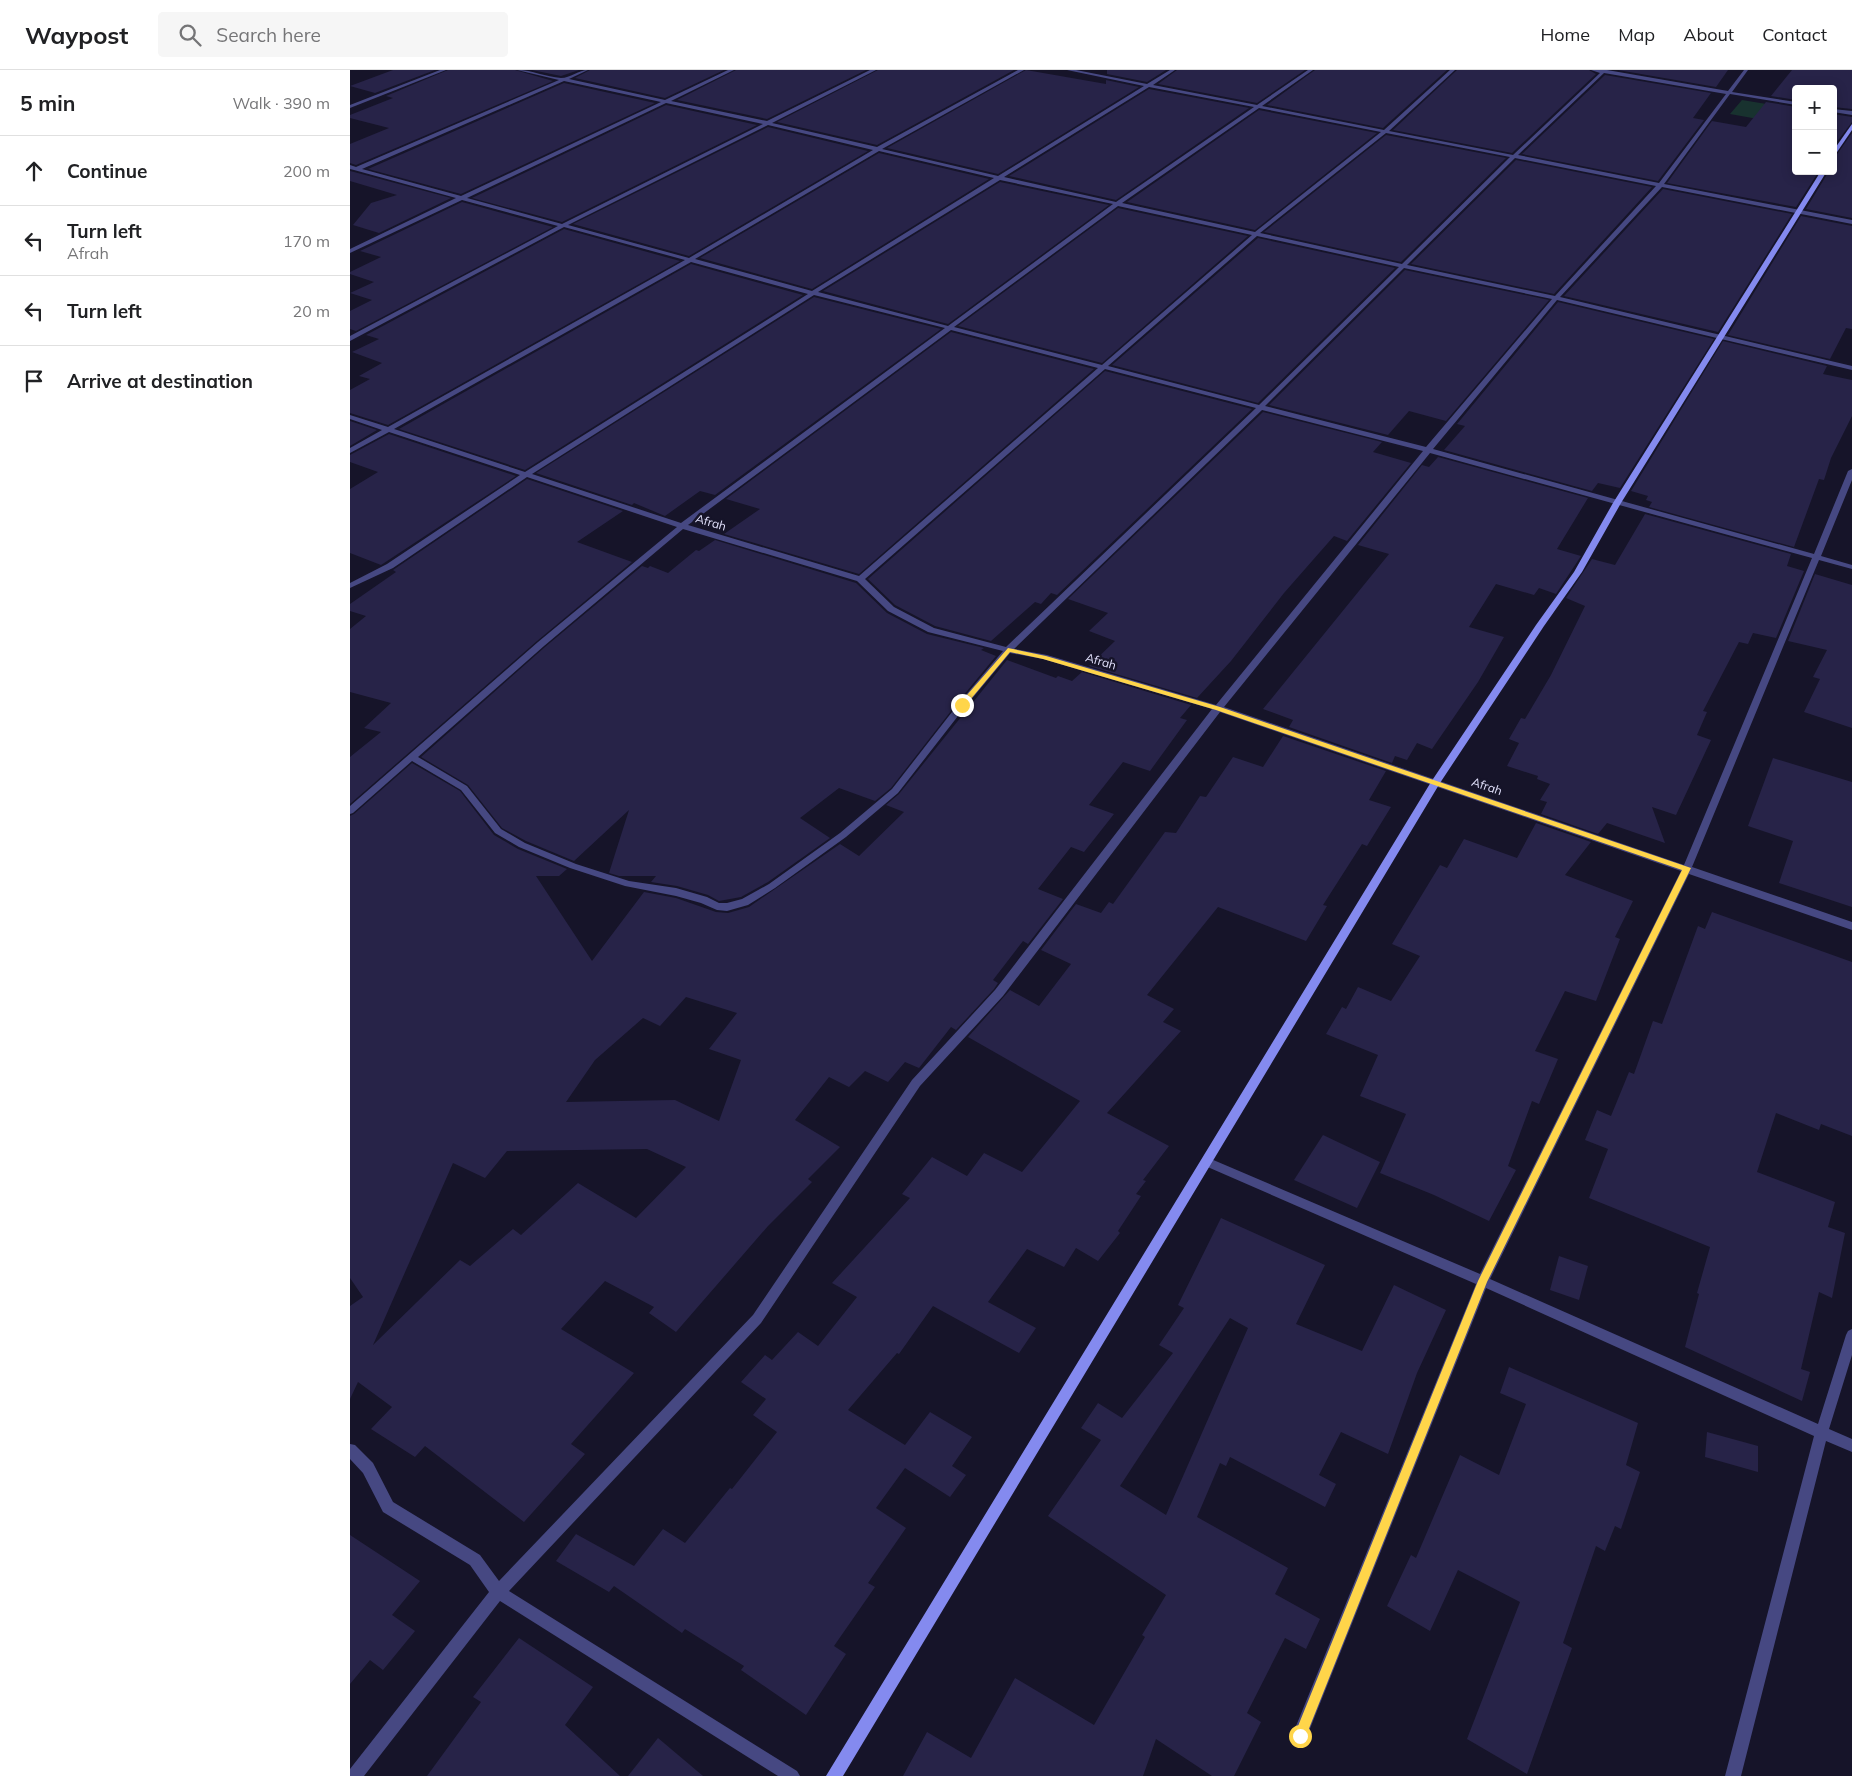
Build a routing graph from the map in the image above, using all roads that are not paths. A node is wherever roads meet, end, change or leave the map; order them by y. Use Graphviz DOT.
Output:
graph roads {
  1 [pos="444,70"];
  2 [pos="519,70"];
  3 [pos="586,70"];
  4 [pos="732,70"];
  5 [pos="874,70"];
  6 [pos="1022,70"];
  7 [pos="1069,70"];
  8 [pos="1172,70"];
  9 [pos="1311,70"];
  10 [pos="1453,70"];
  11 [pos="1593,70"];
  12 [pos="1746,70"];
  13 [pos="1604,71"];
  14 [pos="564,79"];
  15 [pos="1149,86"];
  16 [pos="1729,93"];
  17 [pos="666,102"];
  18 [pos="1792,103"];
  19 [pos="350,107"];
  20 [pos="1260,107"];
  21 [pos="1837,111"];
  22 [pos="1852,113"];
  23 [pos="766,123"];
  24 [pos="1852,126"];
  25 [pos="1385,131"];
  26 [pos="878,149"];
  27 [pos="1837,150"];
  28 [pos="1514,156"];
  29 [pos="350,166"];
  30 [pos="358,168"];
  31 [pos="350,172"];
  32 [pos="1822,175"];
  33 [pos="1000,178"];
  34 [pos="1660,184"];
  35 [pos="461,198"];
  36 [pos="1118,203"];
  37 [pos="1799,211"];
  38 [pos="1852,222"];
  39 [pos="562,226"];
  40 [pos="1256,234"];
  41 [pos="350,250"];
  42 [pos="690,260"];
  43 [pos="1402,266"];
  44 [pos="813,293"];
  45 [pos="1556,298"];
  46 [pos="950,328"];
  47 [pos="1721,338"];
  48 [pos="350,339"];
  49 [pos="1106,367"];
  50 [pos="1852,368"];
  51 [pos="1261,407"];
  52 [pos="350,417"];
  53 [pos="388,430"];
  54 [pos="1428,450"];
  55 [pos="350,451"];
  56 [pos="1852,471"];
  57 [pos="527,474"];
  58 [pos="1617,503"];
  59 [pos="682,526"];
  60 [pos="1816,558"];
  61 [pos="1852,567"];
  62 [pos="860,579"];
  63 [pos="350,586"];
  64 [pos="1008,650"];
  65 [pos="1218,708"];
  66 [pos="412,757"];
  67 [pos="1436,782"];
  68 [pos="350,811"];
  69 [pos="1687,868"];
  70 [pos="1852,926"];
  71 [pos="1207,1162"];
  72 [pos="1483,1281"];
  73 [pos="1852,1335"];
  74 [pos="1822,1432"];
  75 [pos="1852,1446"];
  76 [pos="350,1450"];
  77 [pos="498,1592"];
  78 [pos="1300,1736"];
  79 [pos="354,1776"];
  80 [pos="792,1776"];
  81 [pos="834,1776"];
  82 [pos="1733,1776"];
  1 -- 19 [label="street"];
  2 -- 14 [label="street"];
  3 -- 14 [label="street"];
  4 -- 17 [label="street"];
  5 -- 23 [label="street"];
  6 -- 26 [label="street"];
  7 -- 15 [label="street"];
  8 -- 15 [label="street"];
  9 -- 20 [label="street"];
  10 -- 25 [label="street"];
  11 -- 13 [label="street"];
  12 -- 16 [label="street"];
  13 -- 16 [label="street"];
  13 -- 28 [label="street"];
  14 -- 17 [label="street"];
  14 -- 30 [label="street"];
  15 -- 20 [label="street"];
  15 -- 33 [label="street"];
  16 -- 18 [label="street"];
  16 -- 34 [label="street"];
  17 -- 23 [label="street"];
  17 -- 35 [label="street"];
  20 -- 25 [label="street"];
  20 -- 36 [label="street"];
  21 -- 22 [label="street"];
  23 -- 26 [label="street"];
  23 -- 39 [label="street"];
  24 -- 27 [label="main road"];
  25 -- 28 [label="street"];
  25 -- 40 [label="street"];
  26 -- 33 [label="street"];
  26 -- 42 [label="street"];
  28 -- 34 [label="street"];
  28 -- 43 [label="street"];
  29 -- 30 [label="street"];
  30 -- 31 [label="street"];
  30 -- 35 [label="street"];
  32 -- 37 [label="main road"];
  33 -- 36 [label="street"];
  33 -- 44 [label="street"];
  34 -- 37 [label="street"];
  34 -- 45 [label="street"];
  35 -- 39 [label="street"];
  35 -- 41 [label="street"];
  36 -- 40 [label="street"];
  36 -- 46 [label="street"];
  37 -- 38 [label="street"];
  37 -- 47 [label="main road"];
  39 -- 42 [label="street"];
  39 -- 48 [label="street"];
  40 -- 43 [label="street"];
  40 -- 49 [label="street"];
  42 -- 44 [label="street"];
  42 -- 53 [label="street"];
  43 -- 45 [label="street"];
  43 -- 51 [label="street"];
  44 -- 46 [label="street"];
  44 -- 57 [label="street"];
  45 -- 47 [label="street"];
  45 -- 54 [label="street"];
  46 -- 49 [label="street"];
  46 -- 59 [label="street"];
  47 -- 50 [label="street"];
  47 -- 58 [label="main road"];
  49 -- 51 [label="street"];
  49 -- 62 [label="street"];
  51 -- 54 [label="street"];
  51 -- 64 [label="street"];
  52 -- 53 [label="street, Afrah"];
  53 -- 55 [label="street"];
  53 -- 57 [label="street, Afrah"];
  54 -- 58 [label="street"];
  54 -- 65 [label="street"];
  56 -- 60 [label="street"];
  57 -- 59 [label="street, Afrah"];
  57 -- 63 [label="street"];
  58 -- 60 [label="street"];
  58 -- 67 [label="main road"];
  59 -- 62 [label="street, Afrah"];
  59 -- 66 [label="street"];
  60 -- 61 [label="street"];
  60 -- 69 [label="street"];
  62 -- 64 [label="street, Afrah"];
  64 -- 65 [label="street, Afrah"];
  64 -- 66 [label="street"];
  65 -- 67 [label="street, Afrah"];
  65 -- 77 [label="street"];
  66 -- 68 [label="street"];
  67 -- 69 [label="street, Afrah"];
  67 -- 71 [label="main road"];
  69 -- 70 [label="street, Afrah"];
  69 -- 72 [label="street"];
  71 -- 72 [label="street"];
  71 -- 81 [label="main road"];
  72 -- 74 [label="street"];
  72 -- 78 [label="street"];
  73 -- 74 [label="street"];
  74 -- 75 [label="street"];
  74 -- 82 [label="street"];
  76 -- 77 [label="street"];
  77 -- 79 [label="street"];
  77 -- 80 [label="street"];
}
